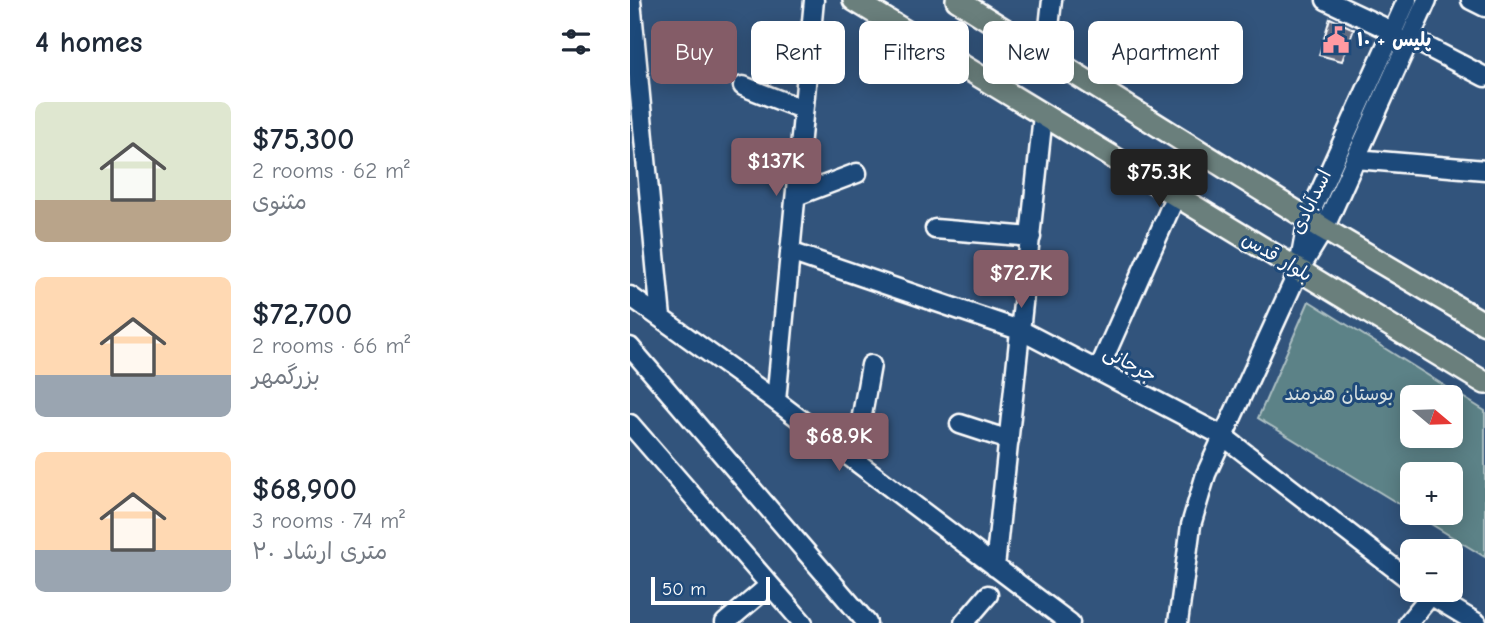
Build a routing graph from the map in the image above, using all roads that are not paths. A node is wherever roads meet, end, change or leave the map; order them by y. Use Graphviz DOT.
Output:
graph roads {
  1 [pos="631,0"];
  2 [pos="814,0"];
  3 [pos="854,0"];
  4 [pos="957,0"];
  5 [pos="1052,0"];
  6 [pos="1326,0"];
  7 [pos="1407,0"];
  8 [pos="1427,0"];
  9 [pos="1471,0"];
  10 [pos="1485,7"];
  11 [pos="991,21"];
  12 [pos="1050,21"];
  13 [pos="1402,35"];
  14 [pos="1074,72"];
  15 [pos="1485,77"];
  16 [pos="743,86"];
  17 [pos="802,109"];
  18 [pos="1043,115"];
  19 [pos="1356,159"];
  20 [pos="1485,170"];
  21 [pos="857,173"];
  22 [pos="1176,195"];
  23 [pos="796,196"];
  24 [pos="1316,223"];
  25 [pos="935,229"];
  26 [pos="1031,237"];
  27 [pos="790,252"];
  28 [pos="1299,270"];
  29 [pos="630,296"];
  30 [pos="661,318"];
  31 [pos="1485,324"];
  32 [pos="1021,331"];
  33 [pos="630,347"];
  34 [pos="871,365"];
  35 [pos="1098,371"];
  36 [pos="1485,383"];
  37 [pos="776,401"];
  38 [pos="630,424"];
  39 [pos="960,424"];
  40 [pos="1223,436"];
  41 [pos="1009,440"];
  42 [pos="854,460"];
  43 [pos="995,567"];
  44 [pos="1400,573"];
  45 [pos="770,585"];
  46 [pos="988,595"];
  47 [pos="1421,602"];
  48 [pos="1441,602"];
  49 [pos="725,623"];
  50 [pos="803,623"];
  51 [pos="867,623"];
  52 [pos="964,623"];
  53 [pos="1069,623"];
  54 [pos="1178,623"];
  55 [pos="1408,623"];
  56 [pos="1477,623"];
  1 -- 30 [label="street"];
  2 -- 17 [label="street"];
  3 -- 18 [label="main road, بلوار قدس"];
  4 -- 11 [label="main road"];
  5 -- 12 [label="street"];
  6 -- 13 [label="street"];
  7 -- 13 [label="street, اسدآبادی"];
  8 -- 13 [label="street, اسدآبادی"];
  9 -- 10 [label="street"];
  13 -- 15 [label="street"];
  13 -- 19 [label="street, اسدآبادی"];
  13 -- 24 [label="street, اسدآبادی"];
  14 -- 24 [label="main road"];
  16 -- 17 [label="street"];
  17 -- 23 [label="street"];
  18 -- 22 [label="main road, بلوار قدس"];
  18 -- 26 [label="street"];
  19 -- 20 [label="street"];
  19 -- 24 [label="street, اسدآبادی"];
  21 -- 23 [label="street"];
  22 -- 28 [label="main road, بلوار قدس"];
  22 -- 35 [label="street"];
  23 -- 27 [label="street"];
  24 -- 28 [label="street, اسدآبادی"];
  24 -- 31 [label="main road"];
  25 -- 26 [label="street"];
  26 -- 32 [label="street"];
  27 -- 32 [label="street, جرجانی"];
  27 -- 37 [label="street"];
  28 -- 36 [label="main road, بلوار قدس"];
  28 -- 40 [label="street, اسدآبادی"];
  29 -- 30 [label="street"];
  30 -- 37 [label="street"];
  32 -- 35 [label="street, جرجانی"];
  32 -- 41 [label="street"];
  33 -- 51 [label="street"];
  34 -- 42 [label="street"];
  35 -- 40 [label="street, جرجانی"];
  37 -- 42 [label="street"];
  38 -- 45 [label="street"];
  39 -- 41 [label="street"];
  40 -- 44 [label="street, جرجانی"];
  40 -- 54 [label="street, اسدآبادی"];
  41 -- 43 [label="street"];
  42 -- 43 [label="street"];
  43 -- 53 [label="street"];
  45 -- 49 [label="street"];
  45 -- 50 [label="street"];
  46 -- 52 [label="street"];
  47 -- 55 [label="street"];
  48 -- 56 [label="street"];
}
